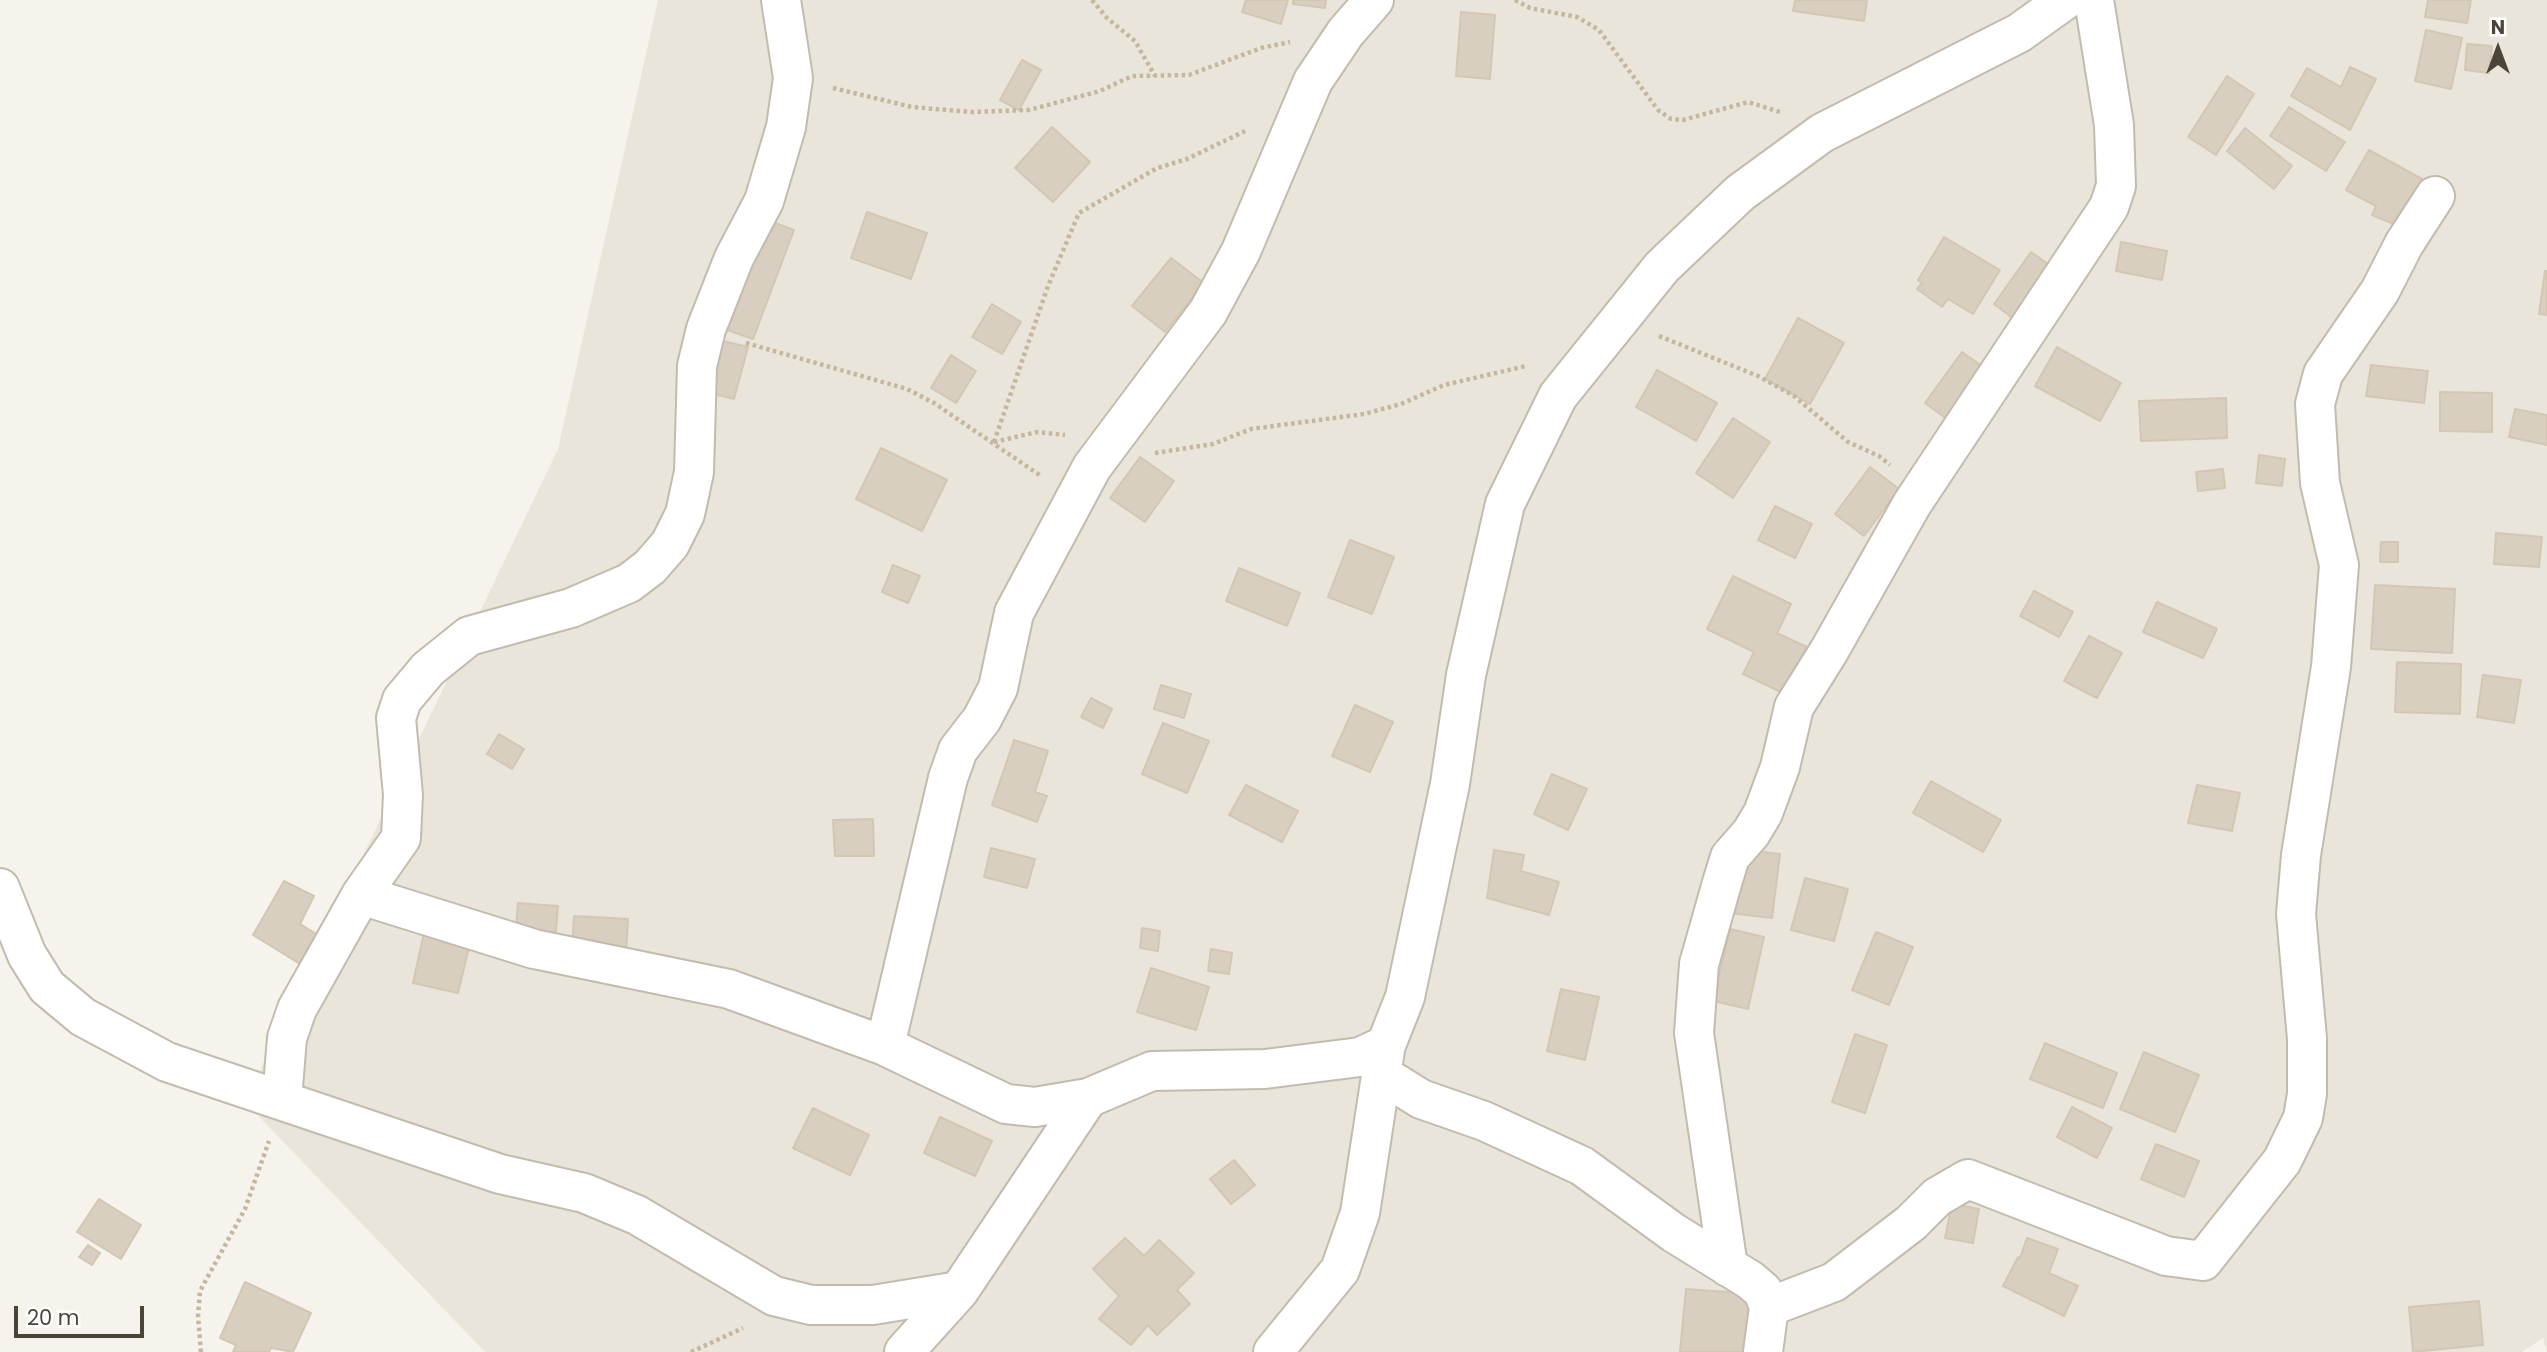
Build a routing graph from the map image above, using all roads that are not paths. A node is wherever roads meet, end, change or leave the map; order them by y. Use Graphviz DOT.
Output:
graph roads {
  1 [pos="781,0"];
  2 [pos="1374,0"];
  3 [pos="2065,0"];
  4 [pos="2094,0"];
  5 [pos="2435,196"];
  6 [pos="0,888"];
  7 [pos="361,895"];
  8 [pos="14,962"];
  9 [pos="885,1046"];
  10 [pos="1383,1059"];
  11 [pos="1088,1098"];
  12 [pos="282,1100"];
  13 [pos="1728,1267"];
  14 [pos="959,1291"];
  15 [pos="1769,1307"];
  16 [pos="904,1352"];
  17 [pos="1273,1352"];
  18 [pos="1763,1352"];
  1 -- 7 [label="street"];
  2 -- 9 [label="street"];
  3 -- 10 [label="street"];
  4 -- 13 [label="street"];
  5 -- 15 [label="street"];
  6 -- 8 [label="street"];
  7 -- 9 [label="street"];
  7 -- 12 [label="street"];
  8 -- 12 [label="street"];
  9 -- 11 [label="street"];
  10 -- 11 [label="street"];
  10 -- 13 [label="street"];
  10 -- 17 [label="street"];
  11 -- 14 [label="street"];
  12 -- 14 [label="street"];
  13 -- 15 [label="street"];
  14 -- 16 [label="street"];
  15 -- 18 [label="street"];
}
